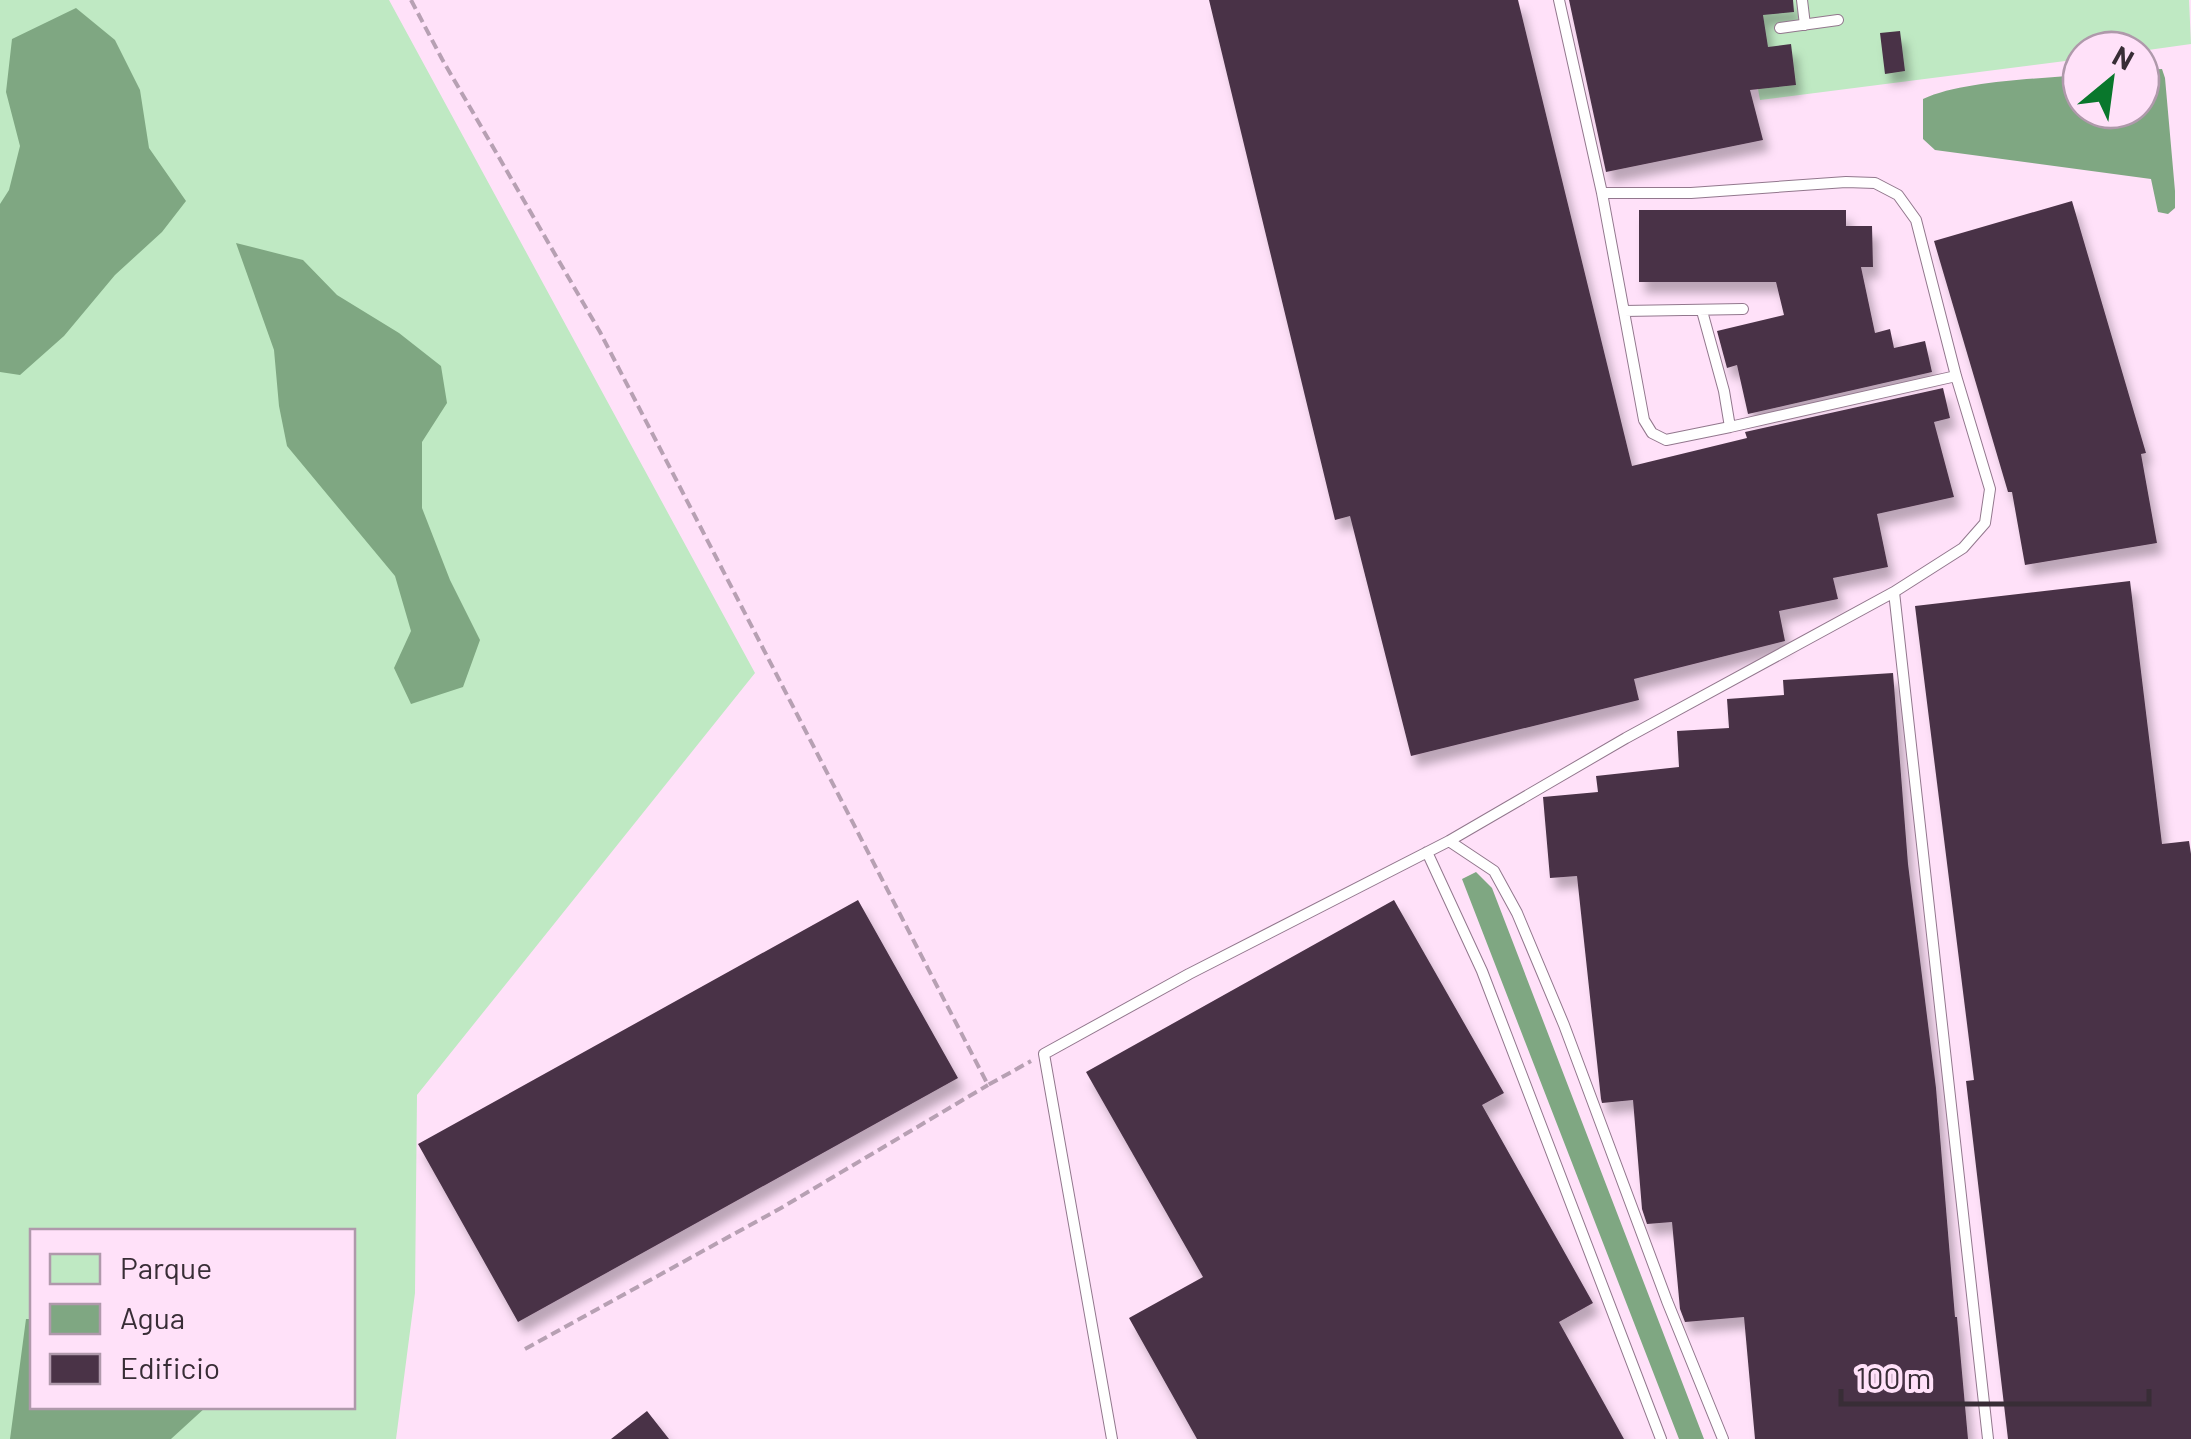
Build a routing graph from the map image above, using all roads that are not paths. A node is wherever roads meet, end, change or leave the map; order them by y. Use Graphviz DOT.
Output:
graph roads {
  1 [pos="1559,0"];
  2 [pos="1802,0"];
  3 [pos="1838,20"];
  4 [pos="1806,25"];
  5 [pos="1780,28"];
  6 [pos="1602,193"];
  7 [pos="1743,310"];
  8 [pos="1624,311"];
  9 [pos="1702,311"];
  10 [pos="1956,376"];
  11 [pos="1730,427"];
  12 [pos="1894,592"];
  13 [pos="1449,841"];
  14 [pos="1427,852"];
  15 [pos="1112,1439"];
  16 [pos="1661,1439"];
  17 [pos="1723,1439"];
  18 [pos="1988,1439"];
  1 -- 6 [label="lane"];
  2 -- 4 [label="lane"];
  3 -- 4 [label="lane"];
  4 -- 5 [label="lane"];
  6 -- 8 [label="lane"];
  6 -- 10 [label="lane"];
  7 -- 9 [label="lane"];
  8 -- 9 [label="lane"];
  8 -- 11 [label="lane"];
  9 -- 11 [label="lane"];
  10 -- 11 [label="lane"];
  10 -- 12 [label="lane"];
  12 -- 13 [label="lane"];
  12 -- 18 [label="lane"];
  13 -- 14 [label="lane"];
  13 -- 17 [label="lane"];
  14 -- 15 [label="lane"];
  14 -- 16 [label="lane"];
}
